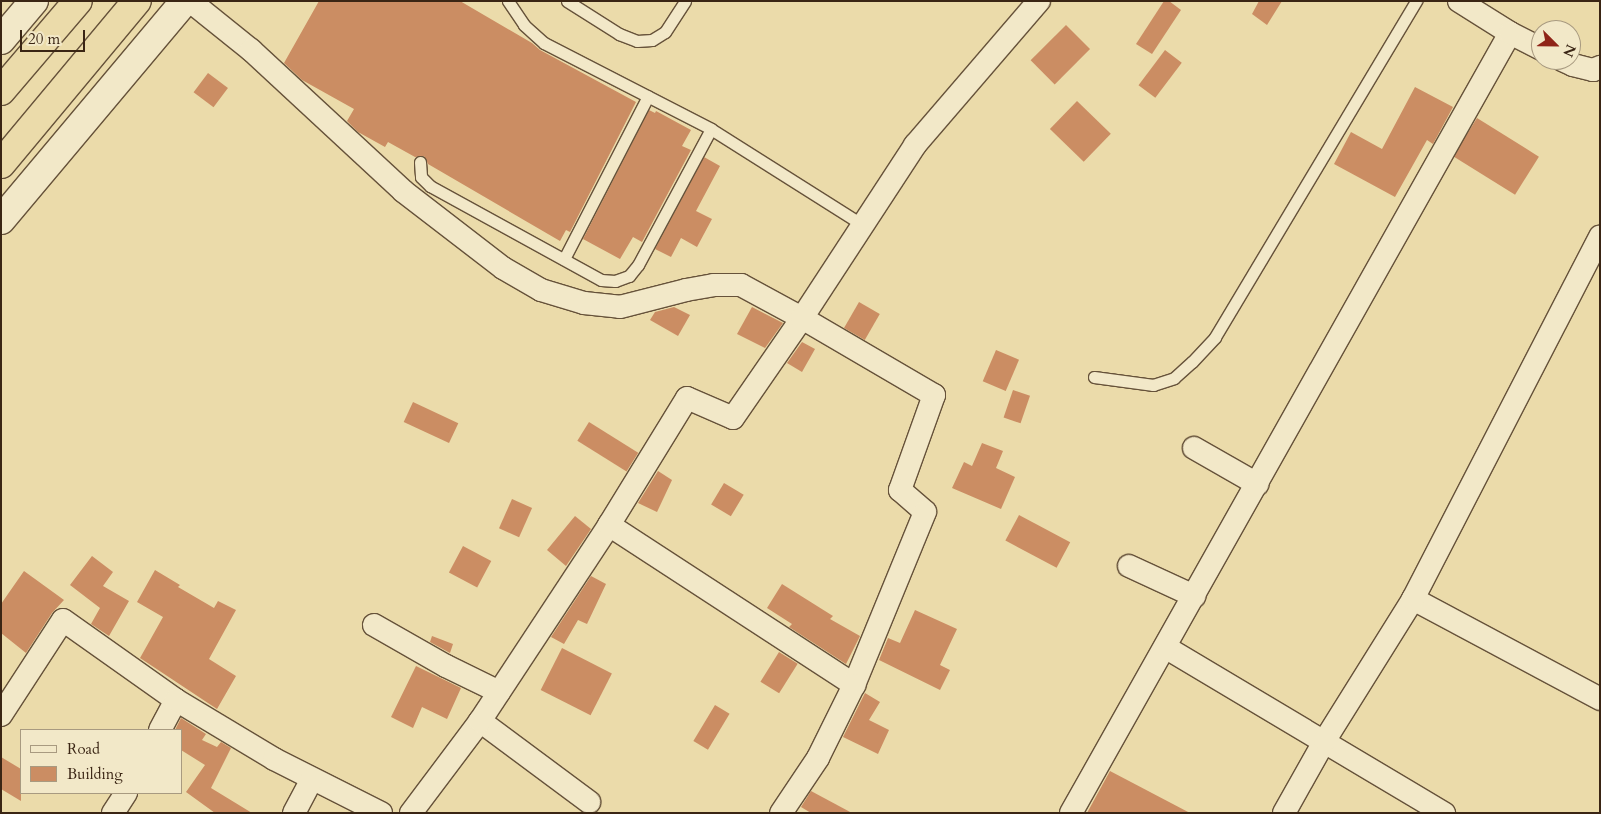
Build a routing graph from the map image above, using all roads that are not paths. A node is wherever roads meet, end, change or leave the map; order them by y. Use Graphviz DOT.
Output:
graph roads {
  1 [pos="34,1"];
  2 [pos="78,1"];
  3 [pos="137,1"];
  4 [pos="185,1"];
  5 [pos="190,1"];
  6 [pos="508,1"];
  7 [pos="567,1"];
  8 [pos="685,1"];
  9 [pos="1039,1"];
  10 [pos="1416,1"];
  11 [pos="1459,1"];
  12 [pos="1510,34"];
  13 [pos="1,40"];
  14 [pos="1531,44"];
  15 [pos="1581,67"];
  16 [pos="1598,71"];
  17 [pos="1,91"];
  18 [pos="648,96"];
  19 [pos="711,129"];
  20 [pos="420,162"];
  21 [pos="1,164"];
  22 [pos="1,220"];
  23 [pos="863,225"];
  24 [pos="1600,236"];
  25 [pos="564,259"];
  26 [pos="802,318"];
  27 [pos="1094,376"];
  28 [pos="1194,448"];
  29 [pos="1257,484"];
  30 [pos="609,525"];
  31 [pos="1129,566"];
  32 [pos="1194,596"];
  33 [pos="1413,599"];
  34 [pos="374,625"];
  35 [pos="1166,647"];
  36 [pos="854,685"];
  37 [pos="499,692"];
  38 [pos="1600,699"];
  39 [pos="176,700"];
  40 [pos="1,715"];
  41 [pos="480,721"];
  42 [pos="161,729"];
  43 [pos="1326,740"];
  44 [pos="312,779"];
  45 [pos="125,794"];
  46 [pos="589,802"];
  47 [pos="112,813"];
  48 [pos="294,813"];
  49 [pos="381,813"];
  50 [pos="411,813"];
  51 [pos="781,813"];
  52 [pos="1071,813"];
  53 [pos="1284,813"];
  54 [pos="1444,813"];
  1 -- 13 [label="street"];
  2 -- 17 [label="highway"];
  3 -- 21 [label="highway"];
  4 -- 22 [label="street"];
  5 -- 26 [label="street"];
  6 -- 18 [label="lane"];
  7 -- 8 [label="lane"];
  9 -- 23 [label="street"];
  10 -- 27 [label="lane"];
  11 -- 12 [label="street"];
  12 -- 14 [label="street"];
  12 -- 29 [label="street"];
  15 -- 16 [label="street"];
  18 -- 19 [label="lane"];
  18 -- 25 [label="lane"];
  19 -- 23 [label="lane"];
  19 -- 25 [label="lane"];
  20 -- 25 [label="lane"];
  23 -- 26 [label="street"];
  24 -- 33 [label="street"];
  26 -- 30 [label="street"];
  26 -- 36 [label="street"];
  28 -- 29 [label="street"];
  29 -- 32 [label="street"];
  30 -- 36 [label="street"];
  30 -- 37 [label="street"];
  31 -- 32 [label="street"];
  32 -- 35 [label="street"];
  33 -- 38 [label="street"];
  33 -- 43 [label="street"];
  34 -- 37 [label="street"];
  35 -- 43 [label="street"];
  35 -- 52 [label="street"];
  36 -- 51 [label="street"];
  37 -- 41 [label="street"];
  39 -- 40 [label="street"];
  39 -- 42 [label="street"];
  39 -- 44 [label="street"];
  41 -- 46 [label="street"];
  41 -- 50 [label="street"];
  43 -- 53 [label="street"];
  43 -- 54 [label="street"];
  44 -- 48 [label="street"];
  44 -- 49 [label="street"];
  45 -- 47 [label="street"];
}
